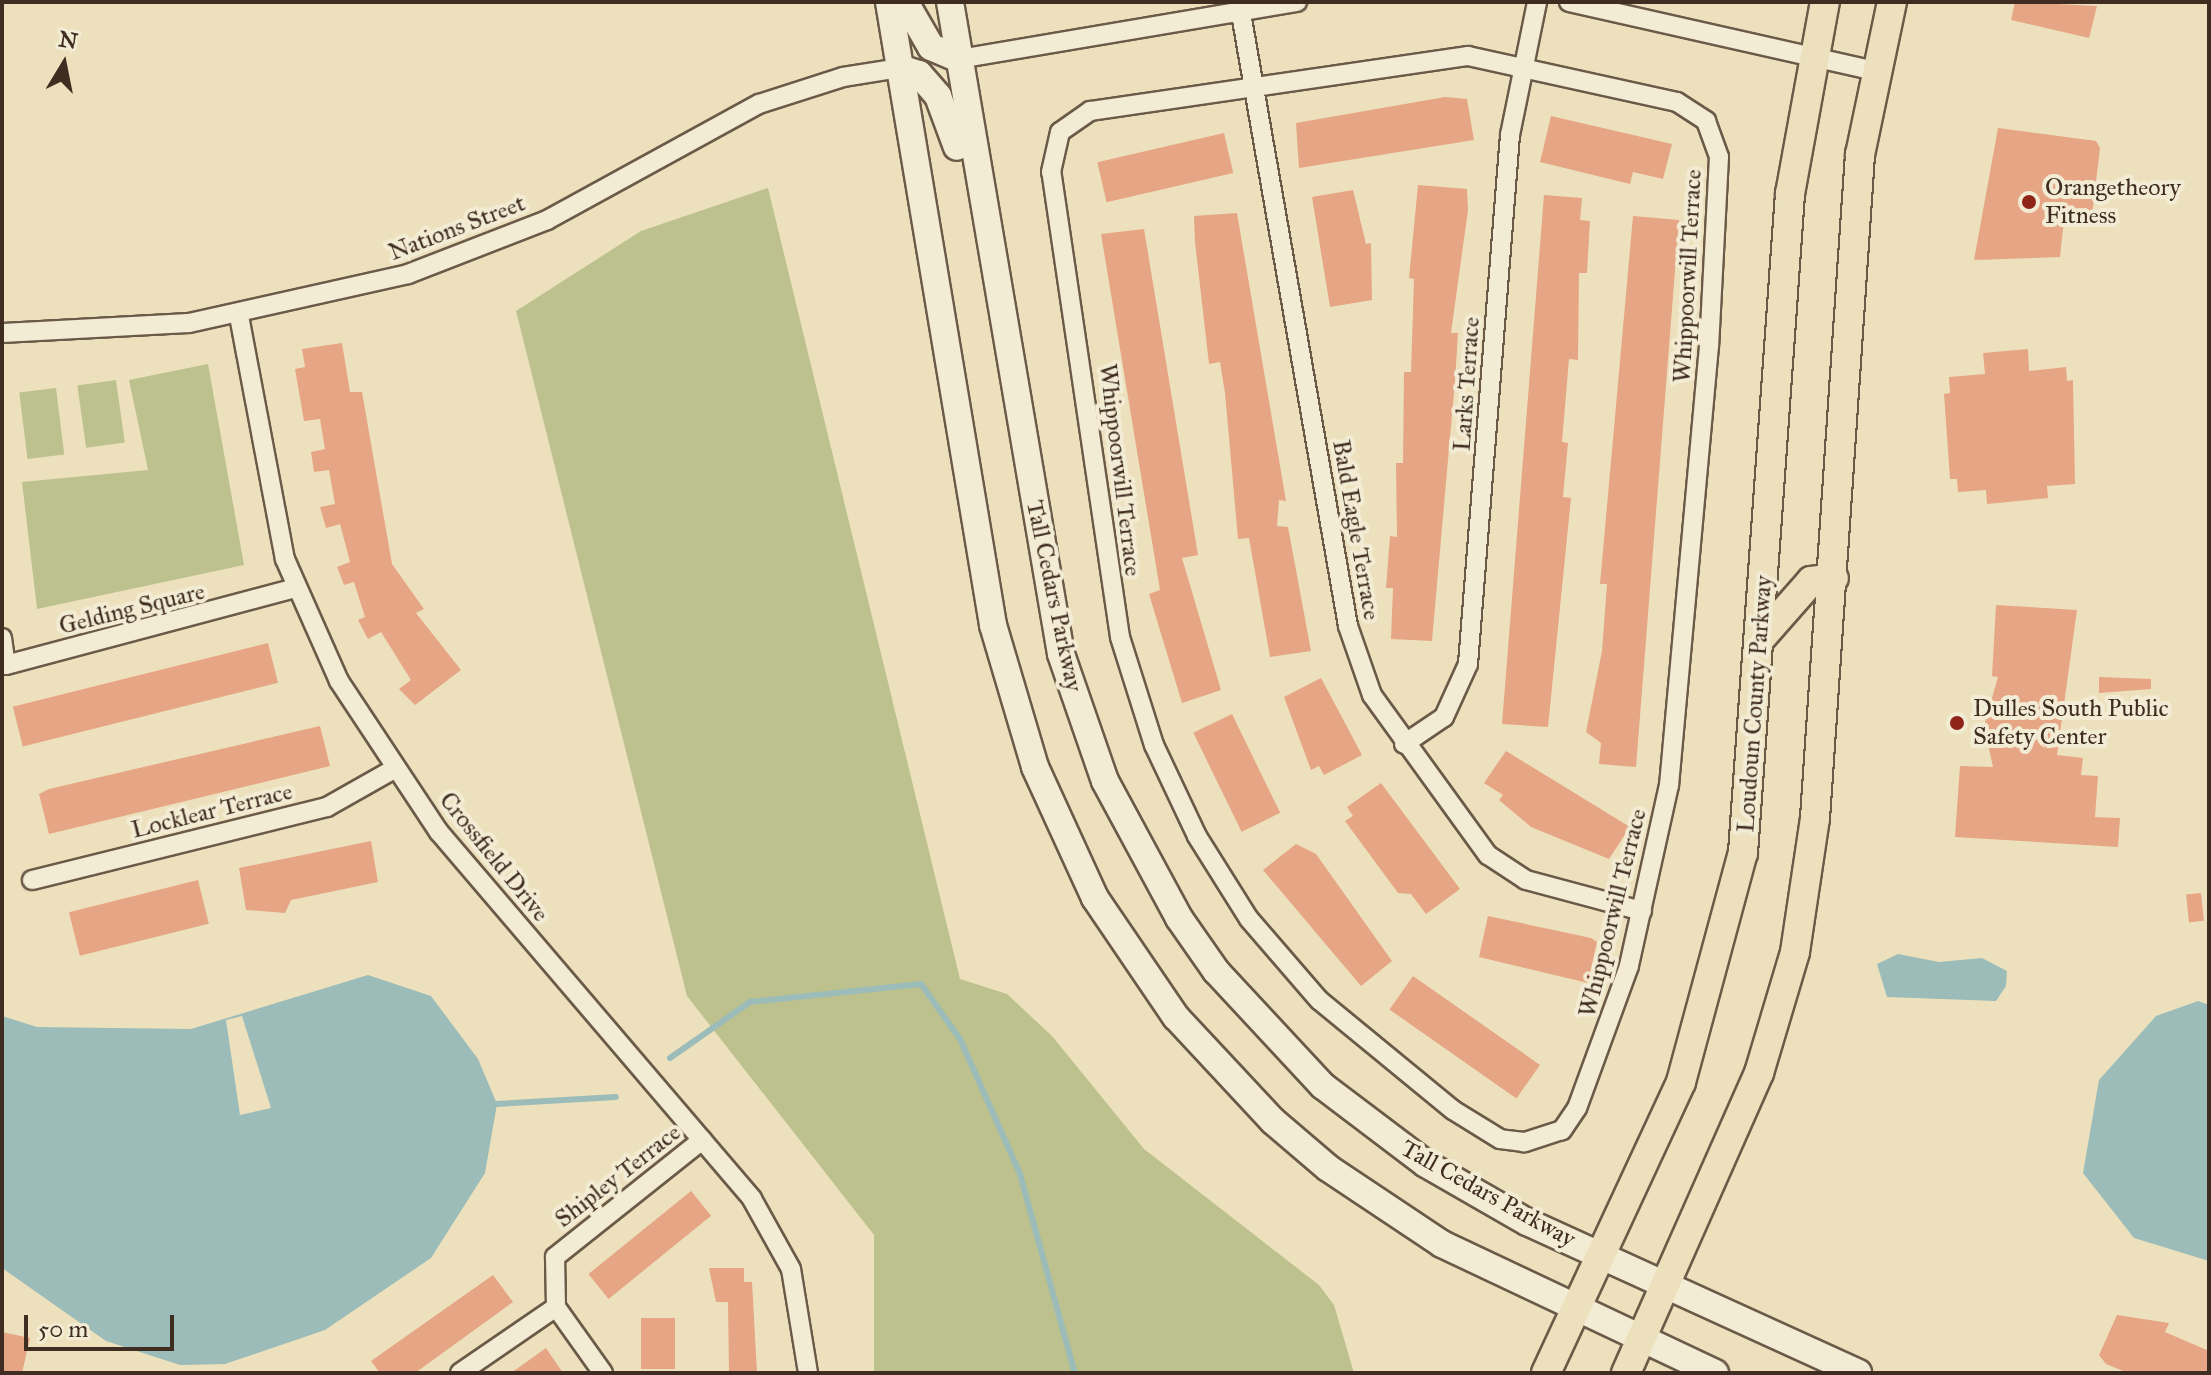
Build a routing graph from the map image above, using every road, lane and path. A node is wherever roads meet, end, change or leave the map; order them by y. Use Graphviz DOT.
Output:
graph roads {
  1 [pos="889,2"];
  2 [pos="905,2"];
  3 [pos="950,2"];
  4 [pos="1297,2"];
  5 [pos="1537,2"];
  6 [pos="1569,2"];
  7 [pos="1825,2"];
  8 [pos="1892,2"];
  9 [pos="1240,7"];
  10 [pos="1811,56"];
  11 [pos="959,59"];
  12 [pos="1524,65"];
  13 [pos="900,68"];
  14 [pos="1876,71"];
  15 [pos="1253,85"];
  16 [pos="984,213"];
  17 [pos="239,316"];
  18 [pos="2,333"];
  19 [pos="1834,578"];
  20 [pos="295,588"];
  21 [pos="2,638"];
  22 [pos="1761,638"];
  23 [pos="1404,744"];
  24 [pos="396,768"];
  25 [pos="32,880"];
  26 [pos="1642,911"];
  27 [pos="702,1140"];
  28 [pos="1602,1256"];
  29 [pos="1667,1285"];
  30 [pos="556,1307"];
  31 [pos="1576,1309"];
  32 [pos="1642,1340"];
  33 [pos="460,1373"];
  34 [pos="603,1373"];
  35 [pos="808,1373"];
  36 [pos="1546,1373"];
  37 [pos="1626,1373"];
  38 [pos="1715,1373"];
  39 [pos="1858,1373"];
  1 -- 13 [label="main road"];
  2 -- 11 [label="main road"];
  3 -- 11 [label="main road, Tall Cedars Parkway"];
  4 -- 9 [label="street"];
  5 -- 12 [label="street, Larks Terrace"];
  6 -- 10 [label="street"];
  7 -- 10 [label="main road, Loudoun County Parkway"];
  8 -- 14 [label="main road"];
  9 -- 11 [label="street"];
  9 -- 15 [label="street, Bald Eagle Terrace"];
  10 -- 14 [label="street"];
  10 -- 22 [label="main road, Loudoun County Parkway"];
  11 -- 16 [label="main road, Tall Cedars Parkway"];
  12 -- 15 [label="street, Whippoorwill Terrace"];
  12 -- 23 [label="street, Larks Terrace"];
  12 -- 26 [label="street, Whippoorwill Terrace"];
  13 -- 16 [label="main road"];
  13 -- 17 [label="street, Nations Street"];
  13 -- 31 [label="main road"];
  14 -- 19 [label="main road"];
  15 -- 23 [label="street, Bald Eagle Terrace"];
  15 -- 26 [label="street, Whippoorwill Terrace"];
  16 -- 28 [label="main road, Tall Cedars Parkway"];
  17 -- 18 [label="street, Nations Street"];
  17 -- 20 [label="street, Crossfield Drive"];
  19 -- 22 [label="main road"];
  19 -- 29 [label="main road"];
  20 -- 21 [label="street, Gelding Square"];
  20 -- 24 [label="street, Crossfield Drive"];
  22 -- 28 [label="main road, Loudoun County Parkway"];
  23 -- 26 [label="street, Bald Eagle Terrace"];
  24 -- 25 [label="street, Locklear Terrace"];
  24 -- 27 [label="street, Crossfield Drive"];
  27 -- 30 [label="street, Shipley Terrace"];
  27 -- 35 [label="street, Crossfield Drive"];
  28 -- 29 [label="main road, Tall Cedars Parkway"];
  28 -- 31 [label="main road, Loudoun County Parkway"];
  29 -- 32 [label="main road"];
  29 -- 39 [label="main road, Tall Cedars Parkway"];
  30 -- 33 [label="street"];
  30 -- 34 [label="street"];
  31 -- 32 [label="main road"];
  31 -- 36 [label="main road, Loudoun County Parkway"];
  32 -- 37 [label="main road"];
  32 -- 38 [label="main road"];
}
